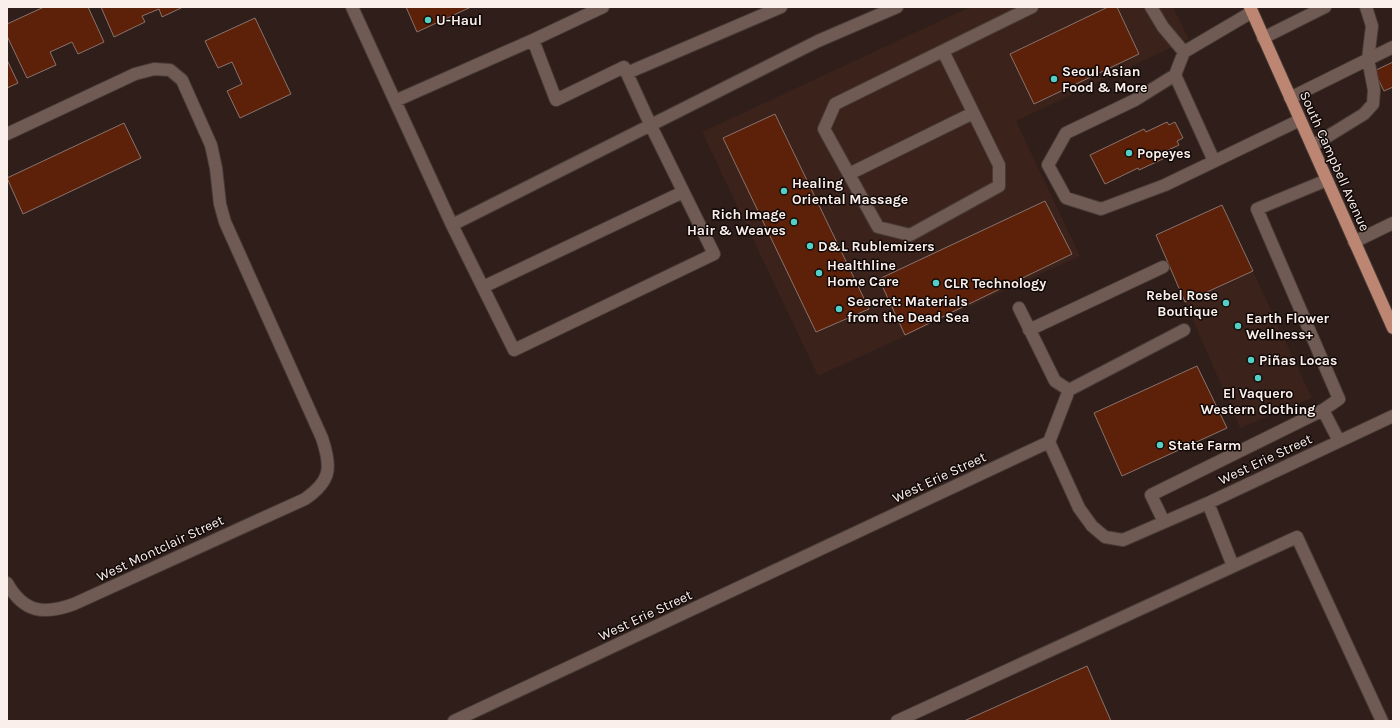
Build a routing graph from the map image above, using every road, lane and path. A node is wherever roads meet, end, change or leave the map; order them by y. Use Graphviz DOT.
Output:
graph roads {
  1 [pos="352,7"];
  2 [pos="603,7"];
  3 [pos="781,7"];
  4 [pos="897,7"];
  5 [pos="1032,7"];
  6 [pos="1151,7"];
  7 [pos="1325,7"];
  8 [pos="1366,7"];
  9 [pos="1251,10"];
  10 [pos="1263,38"];
  11 [pos="533,40"];
  12 [pos="1393,47"];
  13 [pos="942,51"];
  14 [pos="1184,52"];
  15 [pos="1368,59"];
  16 [pos="627,73"];
  17 [pos="1175,75"];
  18 [pos="1290,98"];
  19 [pos="395,101"];
  20 [pos="973,113"];
  21 [pos="1300,120"];
  22 [pos="651,126"];
  23 [pos="7,134"];
  24 [pos="1312,146"];
  25 [pos="1214,161"];
  26 [pos="849,174"];
  27 [pos="1327,180"];
  28 [pos="684,192"];
  29 [pos="1393,223"];
  30 [pos="452,225"];
  31 [pos="1354,242"];
  32 [pos="1163,267"];
  33 [pos="483,287"];
  34 [pos="1019,308"];
  35 [pos="1392,322"];
  36 [pos="1030,330"];
  37 [pos="1184,330"];
  38 [pos="1069,390"];
  39 [pos="1323,410"];
  40 [pos="1393,416"];
  41 [pos="1339,441"];
  42 [pos="1049,442"];
  43 [pos="1208,503"];
  44 [pos="1164,522"];
  45 [pos="1233,566"];
  46 [pos="7,583"];
  47 [pos="454,721"];
  48 [pos="897,721"];
  49 [pos="1382,721"];
  1 -- 19 [label="street"];
  2 -- 11 [label="street"];
  3 -- 16 [label="street"];
  4 -- 22 [label="street"];
  5 -- 13 [label="street"];
  6 -- 14 [label="street"];
  7 -- 10 [label="street"];
  8 -- 15 [label="street"];
  9 -- 10 [label="main road, South Campbell Avenue"];
  9 -- 14 [label="street"];
  10 -- 18 [label="main road, South Campbell Avenue"];
  11 -- 16 [label="street"];
  11 -- 19 [label="street"];
  12 -- 15 [label="street"];
  13 -- 20 [label="street"];
  13 -- 26 [label="street"];
  14 -- 17 [label="street"];
  15 -- 18 [label="street"];
  15 -- 24 [label="street"];
  16 -- 22 [label="street"];
  17 -- 25 [label="street"];
  17 -- 25 [label="street"];
  18 -- 21 [label="main road, South Campbell Avenue"];
  19 -- 30 [label="street"];
  20 -- 26 [label="street"];
  20 -- 26 [label="street"];
  21 -- 24 [label="main road, South Campbell Avenue"];
  21 -- 25 [label="street"];
  22 -- 28 [label="street"];
  22 -- 30 [label="street"];
  23 -- 46 [label="street, West Montclair Street"];
  24 -- 27 [label="main road, South Campbell Avenue"];
  27 -- 31 [label="main road, South Campbell Avenue"];
  27 -- 39 [label="street"];
  28 -- 33 [label="street"];
  28 -- 33 [label="street"];
  29 -- 31 [label="street"];
  30 -- 33 [label="street"];
  31 -- 35 [label="main road, South Campbell Avenue"];
  32 -- 36 [label="street"];
  34 -- 36 [label="street"];
  36 -- 38 [label="street"];
  37 -- 38 [label="street"];
  38 -- 42 [label="street"];
  39 -- 41 [label="street"];
  39 -- 44 [label="street"];
  40 -- 41 [label="street, West Erie Street"];
  41 -- 43 [label="street, West Erie Street"];
  42 -- 44 [label="street, West Erie Street"];
  42 -- 47 [label="street, West Erie Street"];
  43 -- 44 [label="street, West Erie Street"];
  43 -- 45 [label="street"];
  45 -- 48 [label="street"];
  45 -- 49 [label="street"];
}
